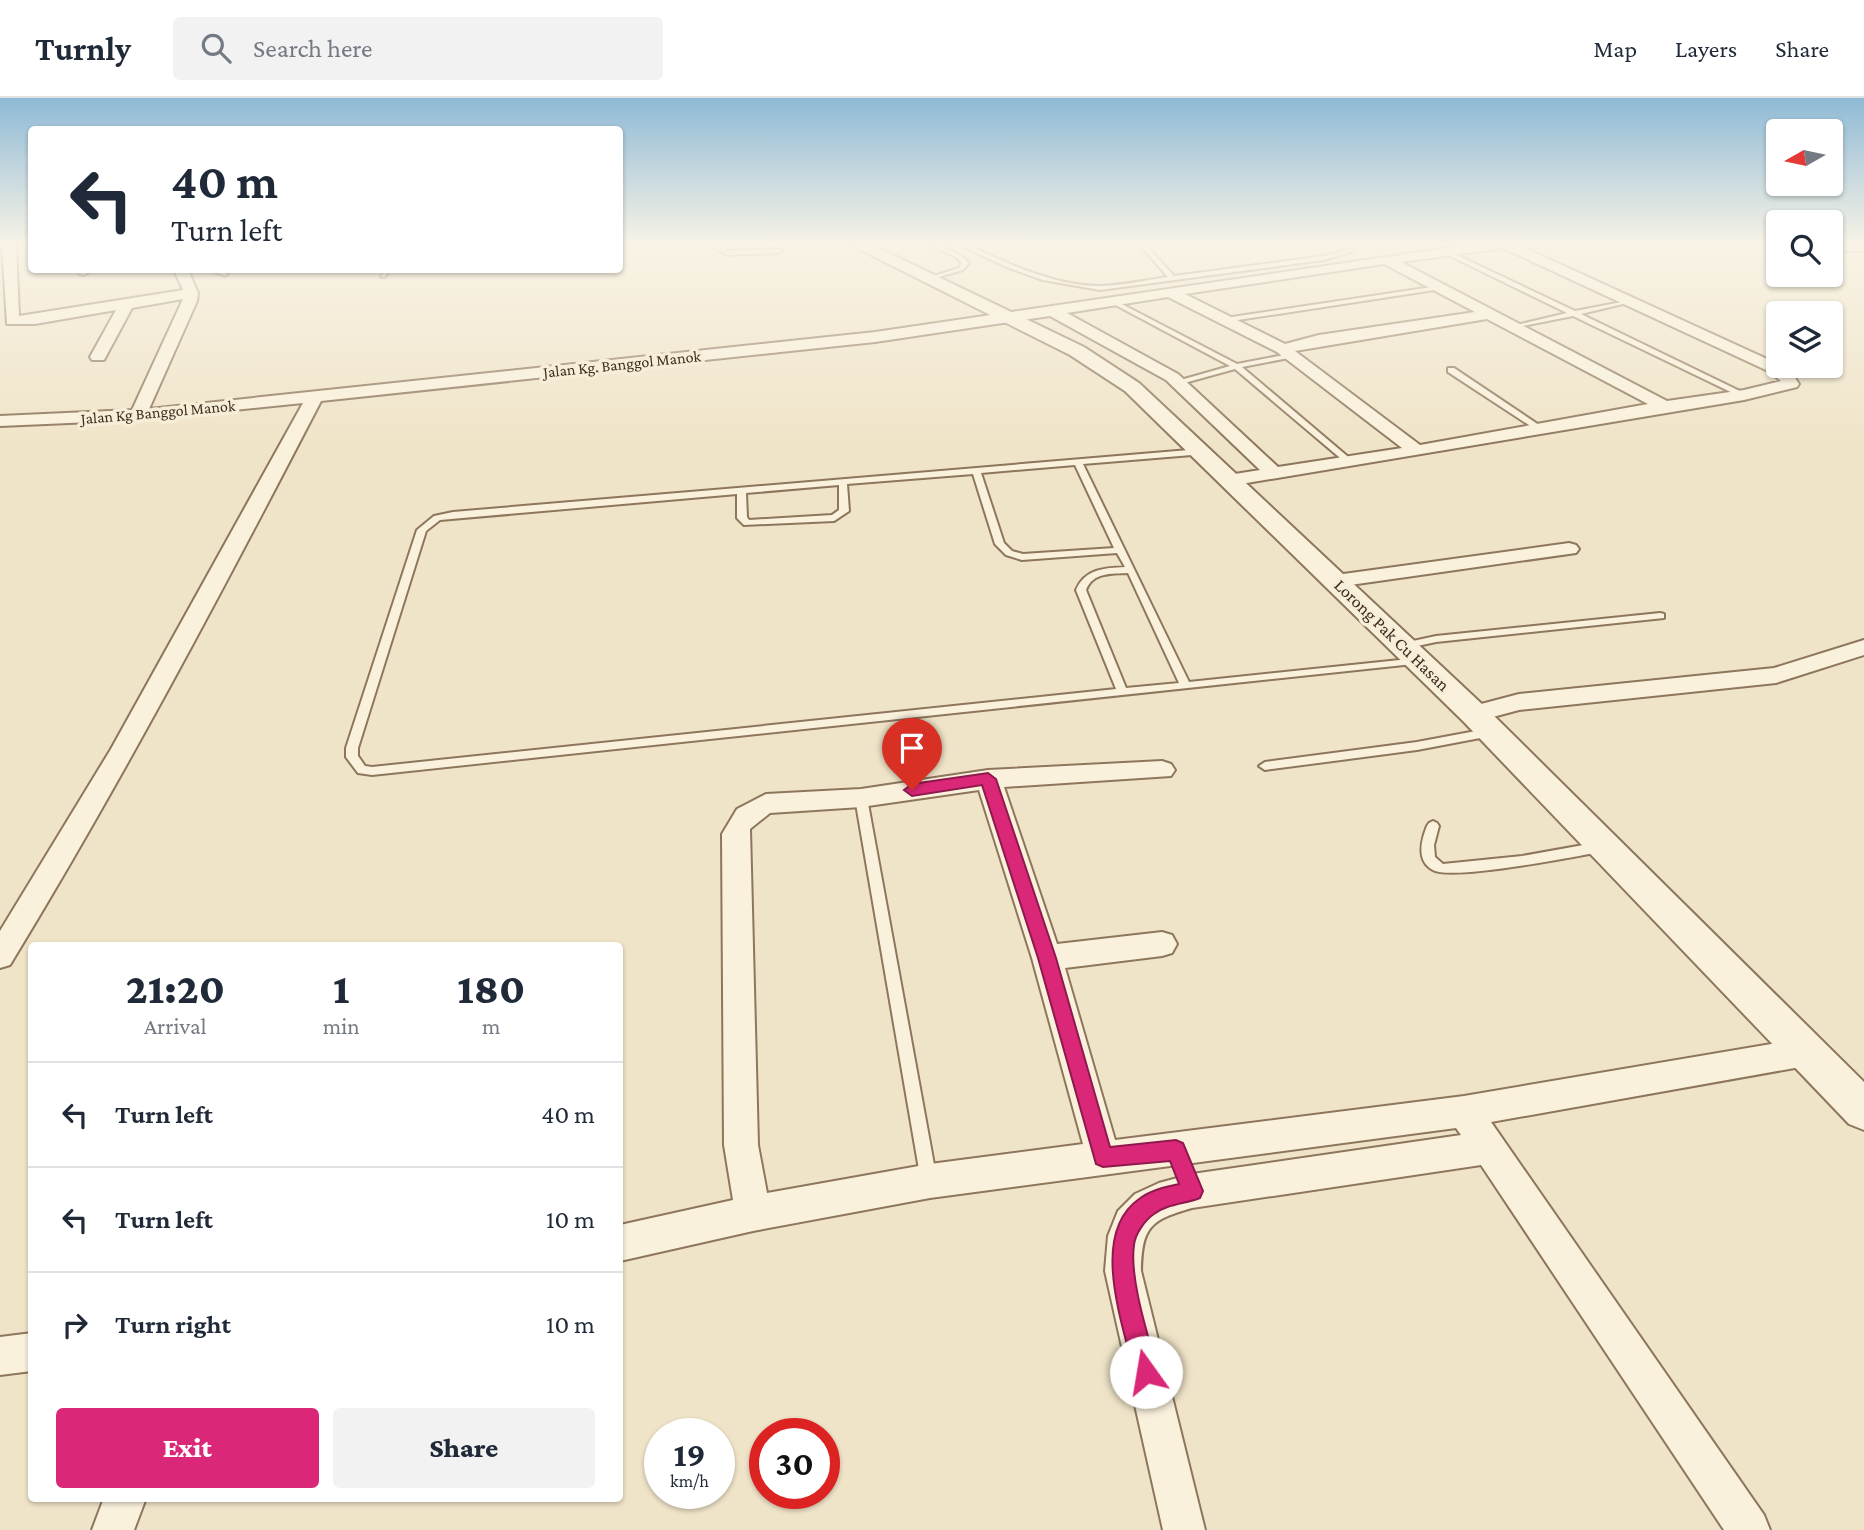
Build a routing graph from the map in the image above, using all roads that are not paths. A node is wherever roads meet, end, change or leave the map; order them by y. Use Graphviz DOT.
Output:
graph roads {
  1 [pos="12,311"];
  2 [pos="88,311"];
  3 [pos="123,311"];
  4 [pos="186,311"];
  5 [pos="996,311"];
  6 [pos="1058,311"];
  7 [pos="1131,311"];
  8 [pos="1211,311"];
  9 [pos="1286,311"];
  10 [pos="1483,311"];
  11 [pos="1566,311"];
  12 [pos="1586,311"];
  13 [pos="1645,311"];
  14 [pos="1052,312"];
  15 [pos="1489,314"];
  16 [pos="1572,314"];
  17 [pos="1011,318"];
  18 [pos="1225,320"];
  19 [pos="1514,327"];
  20 [pos="1287,352"];
  21 [pos="98,356"];
  22 [pos="1236,366"];
  23 [pos="1451,370"];
  24 [pos="1180,383"];
  25 [pos="1744,395"];
  26 [pos="315,397"];
  27 [pos="1665,406"];
  28 [pos="138,415"];
  29 [pos="0,421"];
  30 [pos="1541,429"];
  31 [pos="1417,451"];
  32 [pos="1201,452"];
  33 [pos="1349,461"];
  34 [pos="1078,462"];
  35 [pos="976,470"];
  36 [pos="1273,472"];
  37 [pos="1229,480"];
  38 [pos="844,481"];
  39 [pos="741,490"];
  40 [pos="1120,550"];
  41 [pos="1569,550"];
  42 [pos="1131,570"];
  43 [pos="1336,581"];
  44 [pos="1660,616"];
  45 [pos="1864,647"];
  46 [pos="1411,654"];
  47 [pos="1185,684"];
  48 [pos="1122,691"];
  49 [pos="1483,723"];
  50 [pos="1265,766"];
  51 [pos="1162,771"];
  52 [pos="988,779"];
  53 [pos="861,798"];
  54 [pos="1433,826"];
  55 [pos="1604,846"];
  56 [pos="1162,944"];
  57 [pos="0,956"];
  58 [pos="1047,958"];
  59 [pos="1806,1052"];
  60 [pos="1864,1110"];
  61 [pos="1464,1111"];
  62 [pos="1487,1148"];
  63 [pos="1176,1150"];
  64 [pos="1103,1157"];
  65 [pos="930,1181"];
  66 [pos="1192,1191"];
  67 [pos="752,1213"];
  68 [pos="623,1242"];
  69 [pos="28,1352"];
  70 [pos="0,1356"];
  71 [pos="124,1502"];
  72 [pos="113,1530"];
  73 [pos="1184,1530"];
  74 [pos="1749,1530"];
  1 -- 2 [label="street"];
  3 -- 21 [label="street"];
  4 -- 28 [label="street"];
  5 -- 17 [label="street, Lorong Pak Cu Hasan"];
  6 -- 14 [label="street, Jalan Kg. Banggol Manok"];
  7 -- 22 [label="lane"];
  8 -- 18 [label="street"];
  9 -- 18 [label="lane"];
  10 -- 15 [label="street"];
  11 -- 16 [label="lane"];
  12 -- 16 [label="lane"];
  13 -- 25 [label="street"];
  14 -- 17 [label="street, Jalan Kg. Banggol Manok"];
  14 -- 24 [label="street"];
  15 -- 19 [label="street"];
  15 -- 20 [label="street"];
  16 -- 19 [label="lane"];
  16 -- 25 [label="lane"];
  17 -- 26 [label="street, Jalan Kg. Banggol Manok"];
  17 -- 32 [label="street, Lorong Pak Cu Hasan"];
  18 -- 20 [label="street"];
  19 -- 27 [label="street"];
  20 -- 22 [label="lane"];
  20 -- 31 [label="street"];
  22 -- 24 [label="lane"];
  22 -- 33 [label="lane"];
  23 -- 30 [label="lane"];
  24 -- 36 [label="street"];
  25 -- 27 [label="street"];
  26 -- 28 [label="street, Jalan Kg Banggol Manok"];
  26 -- 57 [label="street"];
  27 -- 30 [label="street"];
  28 -- 29 [label="street, Jalan Kg Banggol Manok"];
  30 -- 31 [label="street"];
  31 -- 33 [label="street"];
  32 -- 34 [label="lane"];
  32 -- 37 [label="street, Lorong Pak Cu Hasan"];
  33 -- 36 [label="street"];
  34 -- 35 [label="lane"];
  34 -- 40 [label="lane"];
  35 -- 38 [label="lane"];
  35 -- 40 [label="lane"];
  36 -- 37 [label="street"];
  37 -- 43 [label="street, Lorong Pak Cu Hasan"];
  38 -- 39 [label="lane"];
  38 -- 39 [label="lane"];
  39 -- 48 [label="lane"];
  40 -- 42 [label="lane"];
  41 -- 43 [label="street"];
  42 -- 47 [label="lane"];
  42 -- 48 [label="lane"];
  43 -- 46 [label="street, Lorong Pak Cu Hasan"];
  44 -- 46 [label="lane"];
  45 -- 49 [label="street"];
  46 -- 47 [label="lane"];
  46 -- 49 [label="street, Lorong Pak Cu Hasan"];
  47 -- 48 [label="lane"];
  49 -- 50 [label="lane"];
  49 -- 55 [label="street, Lorong Pak Cu Hasan"];
  51 -- 52 [label="street"];
  52 -- 53 [label="street"];
  52 -- 58 [label="street"];
  53 -- 65 [label="lane"];
  53 -- 67 [label="street"];
  54 -- 55 [label="lane"];
  55 -- 59 [label="street, Lorong Pak Cu Hasan"];
  56 -- 58 [label="street"];
  58 -- 64 [label="street"];
  59 -- 60 [label="street, Lorong Pak Cu Hasan"];
  59 -- 61 [label="street"];
  61 -- 62 [label="street"];
  61 -- 63 [label="street"];
  62 -- 66 [label="street"];
  62 -- 74 [label="street"];
  63 -- 64 [label="street"];
  63 -- 66 [label="street"];
  64 -- 65 [label="street"];
  65 -- 67 [label="street"];
  66 -- 73 [label="street"];
  67 -- 68 [label="street"];
  69 -- 70 [label="street"];
  71 -- 72 [label="street"];
}
